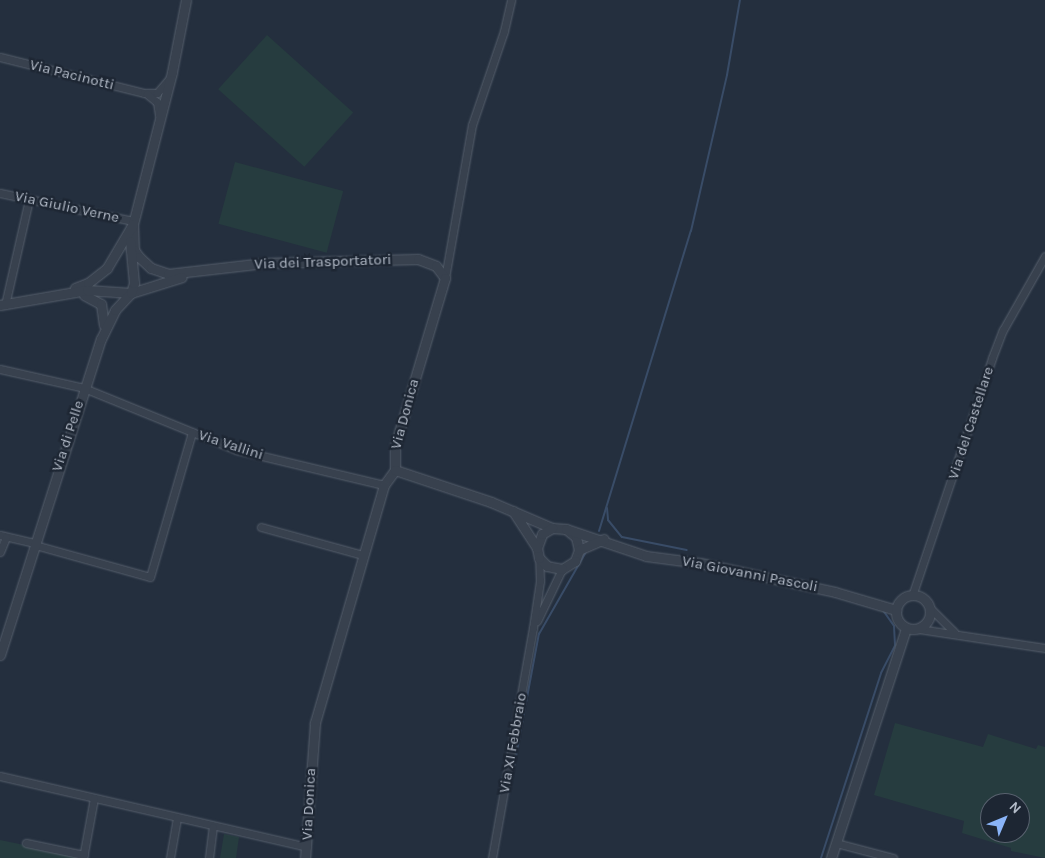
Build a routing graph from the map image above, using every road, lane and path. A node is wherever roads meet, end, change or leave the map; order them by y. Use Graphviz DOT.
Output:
graph roads {
  1 [pos="186,0"];
  2 [pos="511,0"];
  3 [pos="0,57"];
  4 [pos="172,72"];
  5 [pos="144,93"];
  6 [pos="157,126"];
  7 [pos="0,193"];
  8 [pos="29,199"];
  9 [pos="133,222"];
  10 [pos="1045,256"];
  11 [pos="194,272"];
  12 [pos="444,278"];
  13 [pos="131,293"];
  14 [pos="59,295"];
  15 [pos="2,305"];
  16 [pos="101,339"];
  17 [pos="0,369"];
  18 [pos="84,388"];
  19 [pos="192,432"];
  20 [pos="395,470"];
  21 [pos="384,485"];
  22 [pos="513,511"];
  23 [pos="261,528"];
  24 [pos="552,528"];
  25 [pos="566,528"];
  26 [pos="3,536"];
  27 [pos="604,539"];
  28 [pos="36,544"];
  29 [pos="537,548"];
  30 [pos="579,550"];
  31 [pos="0,552"];
  32 [pos="363,555"];
  33 [pos="540,558"];
  34 [pos="562,569"];
  35 [pos="912,596"];
  36 [pos="930,608"];
  37 [pos="896,610"];
  38 [pos="533,628"];
  39 [pos="906,628"];
  40 [pos="919,628"];
  41 [pos="955,633"];
  42 [pos="1045,648"];
  43 [pos="0,655"];
  44 [pos="0,776"];
  45 [pos="94,798"];
  46 [pos="176,818"];
  47 [pos="213,827"];
  48 [pos="26,843"];
  49 [pos="836,844"];
  50 [pos="307,847"];
  51 [pos="84,856"];
  52 [pos="170,858"];
  53 [pos="209,858"];
  54 [pos="306,858"];
  55 [pos="492,858"];
  56 [pos="831,858"];
  57 [pos="893,858"];
  1 -- 4 [label="street"];
  2 -- 12 [label="street, Via Donica"];
  3 -- 5 [label="street, Via Pacinotti"];
  4 -- 5 [label="street"];
  4 -- 6 [label="street"];
  5 -- 6 [label="street"];
  6 -- 9 [label="street"];
  7 -- 8 [label="street, Via Giulio Verne"];
  8 -- 9 [label="street, Via Giulio Verne"];
  8 -- 15 [label="street"];
  9 -- 11 [label="street, Via dei Trasportatori"];
  9 -- 13 [label="street"];
  9 -- 14 [label="street"];
  10 -- 35 [label="street, Via del Castellare"];
  11 -- 12 [label="street, Via dei Trasportatori"];
  11 -- 13 [label="street, Via dei Trasportatori"];
  12 -- 20 [label="street, Via Donica"];
  13 -- 14 [label="street"];
  13 -- 16 [label="street, Via di Pelle"];
  14 -- 15 [label="street"];
  14 -- 16 [label="street"];
  16 -- 18 [label="street, Via di Pelle"];
  17 -- 18 [label="street, Via Vallini"];
  18 -- 19 [label="street, Via Vallini"];
  18 -- 28 [label="street, Via di Pelle"];
  19 -- 21 [label="street, Via Vallini"];
  19 -- 28 [label="street"];
  20 -- 21 [label="street, Via Donica"];
  20 -- 22 [label="street, Via Giovanni Pascoli"];
  21 -- 32 [label="street, Via Donica"];
  22 -- 24 [label="street, Via Giovanni Pascoli"];
  22 -- 29 [label="street"];
  23 -- 32 [label="street"];
  24 -- 25 [label="street, Via Giovanni Pascoli"];
  24 -- 29 [label="street"];
  25 -- 27 [label="street, Via Giovanni Pascoli"];
  25 -- 30 [label="street"];
  26 -- 28 [label="street"];
  26 -- 31 [label="street"];
  27 -- 30 [label="street"];
  27 -- 37 [label="street, Via Giovanni Pascoli"];
  28 -- 43 [label="street, Via di Pelle"];
  29 -- 33 [label="street"];
  30 -- 34 [label="street"];
  32 -- 50 [label="street, Via Donica"];
  33 -- 34 [label="street"];
  33 -- 38 [label="street, Via XI Febbraio"];
  34 -- 38 [label="street, Via XI Febbraio"];
  35 -- 36 [label="street"];
  35 -- 37 [label="street, Via del Castellare"];
  36 -- 40 [label="street"];
  36 -- 41 [label="street"];
  37 -- 39 [label="street"];
  38 -- 55 [label="street, Via XI Febbraio"];
  39 -- 40 [label="street"];
  39 -- 49 [label="street"];
  40 -- 41 [label="street"];
  41 -- 42 [label="street"];
  44 -- 45 [label="street"];
  45 -- 46 [label="street"];
  45 -- 51 [label="street"];
  46 -- 47 [label="street"];
  46 -- 52 [label="street"];
  47 -- 50 [label="street"];
  47 -- 53 [label="street"];
  48 -- 51 [label="street"];
  49 -- 56 [label="street"];
  49 -- 57 [label="street"];
  50 -- 54 [label="street, Via Donica"];
}
